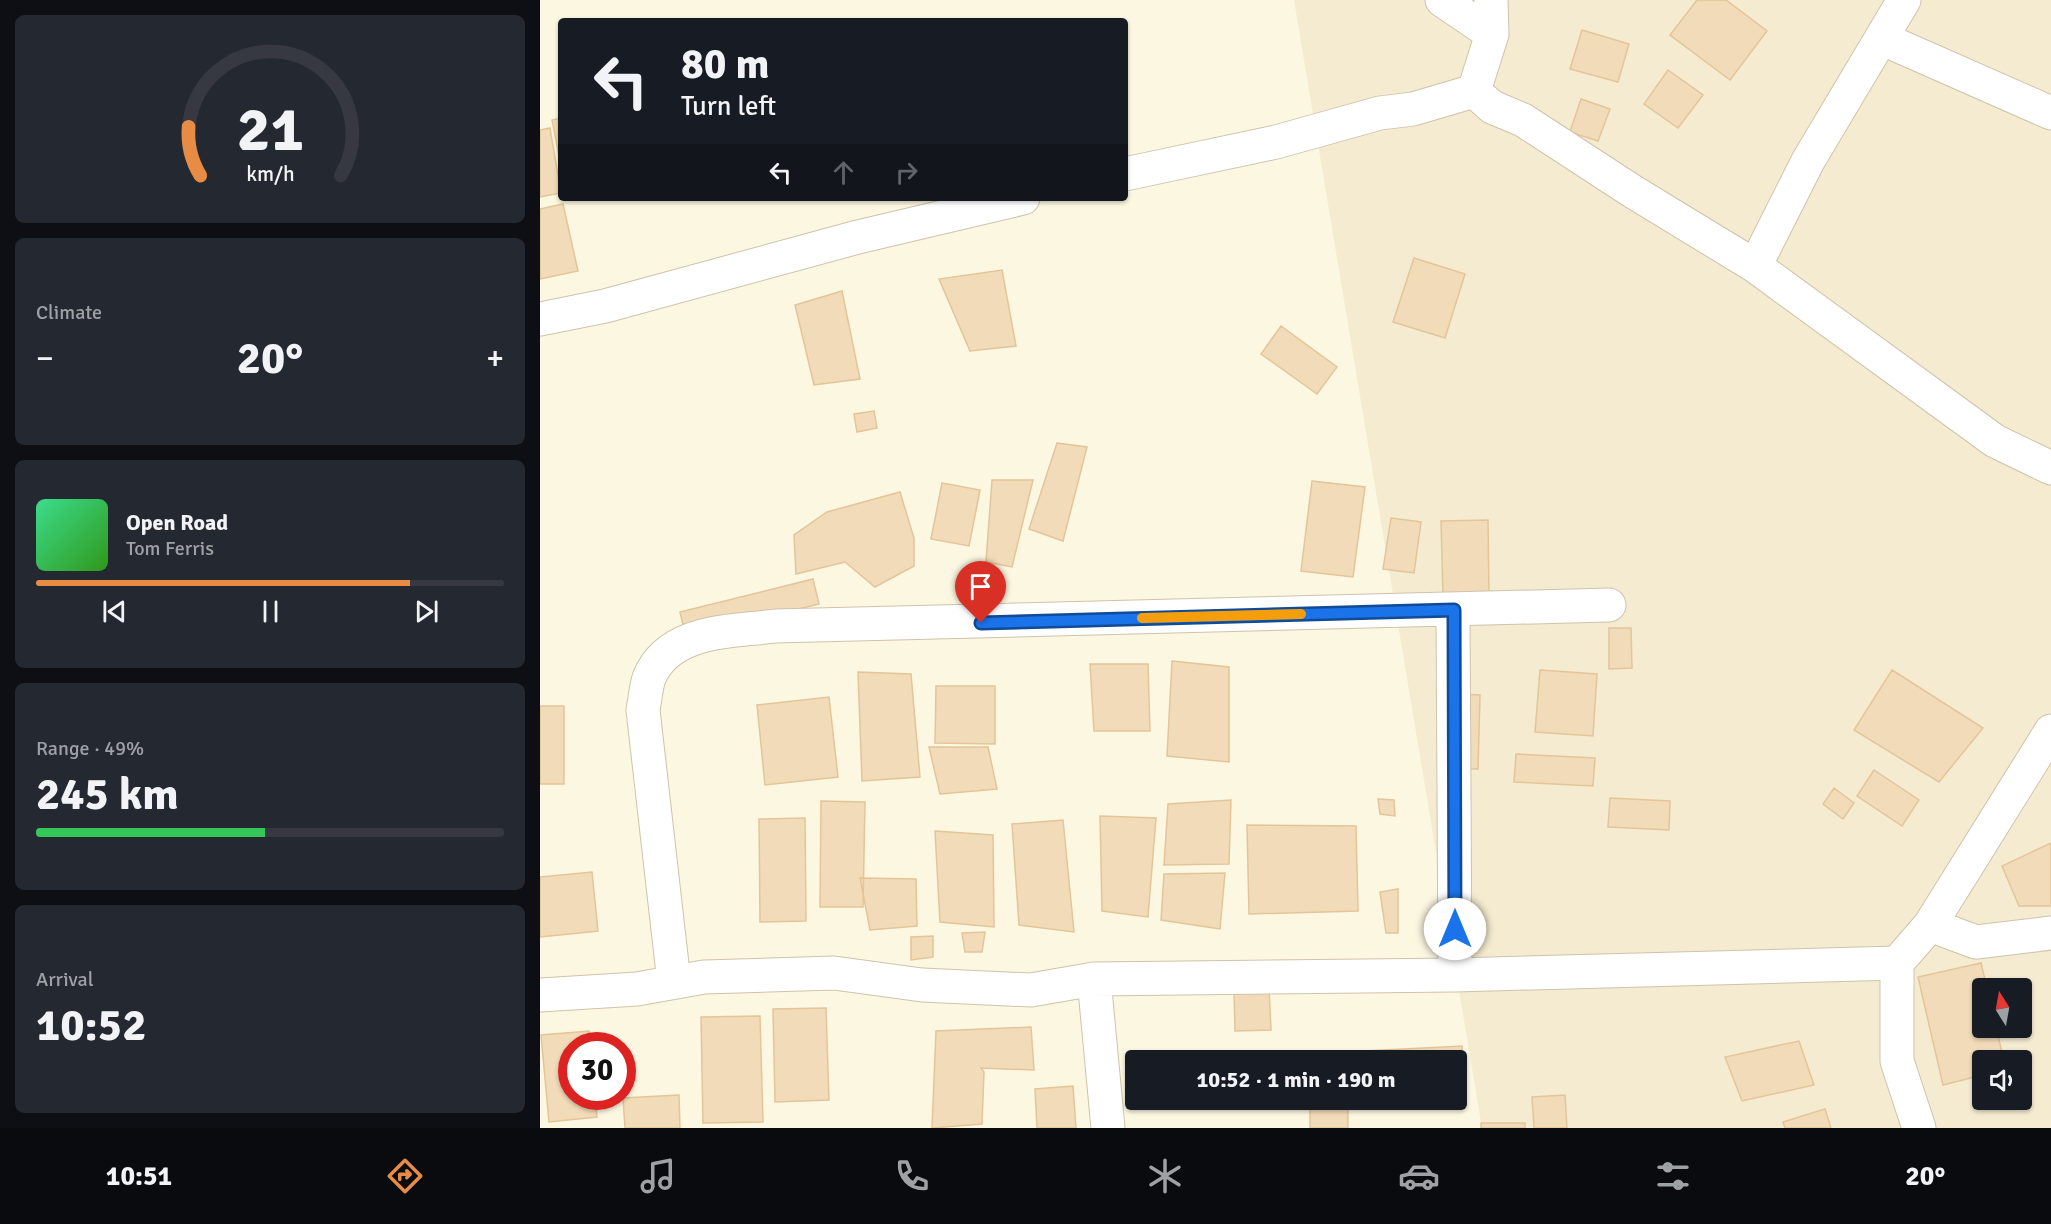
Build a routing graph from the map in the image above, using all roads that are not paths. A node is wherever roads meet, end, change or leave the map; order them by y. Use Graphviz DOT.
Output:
graph roads {
  1 [pos="1442,0"];
  2 [pos="1491,0"];
  3 [pos="1904,0"];
  4 [pos="1492,34"];
  5 [pos="1883,39"];
  6 [pos="1474,91"];
  7 [pos="2051,113"];
  8 [pos="1128,173"];
  9 [pos="1010,201"];
  10 [pos="1755,266"];
  11 [pos="540,318"];
  12 [pos="2051,468"];
  13 [pos="1609,605"];
  14 [pos="1454,610"];
  15 [pos="2051,731"];
  16 [pos="1930,925"];
  17 [pos="2051,933"];
  18 [pos="1897,963"];
  19 [pos="1455,975"];
  20 [pos="1094,980"];
  21 [pos="674,982"];
  22 [pos="540,995"];
  23 [pos="1108,1128"];
  24 [pos="1919,1128"];
  1 -- 4 [label="street"];
  2 -- 4 [label="street"];
  3 -- 5 [label="street"];
  4 -- 6 [label="street"];
  5 -- 7 [label="street"];
  5 -- 10 [label="street"];
  6 -- 8 [label="street"];
  6 -- 10 [label="street"];
  9 -- 11 [label="street"];
  10 -- 12 [label="street"];
  13 -- 14 [label="street"];
  14 -- 19 [label="street"];
  14 -- 21 [label="street"];
  15 -- 16 [label="street"];
  16 -- 17 [label="street"];
  16 -- 18 [label="street"];
  18 -- 19 [label="street"];
  18 -- 24 [label="street"];
  19 -- 20 [label="street"];
  20 -- 21 [label="street"];
  20 -- 23 [label="street"];
  21 -- 22 [label="street"];
}
